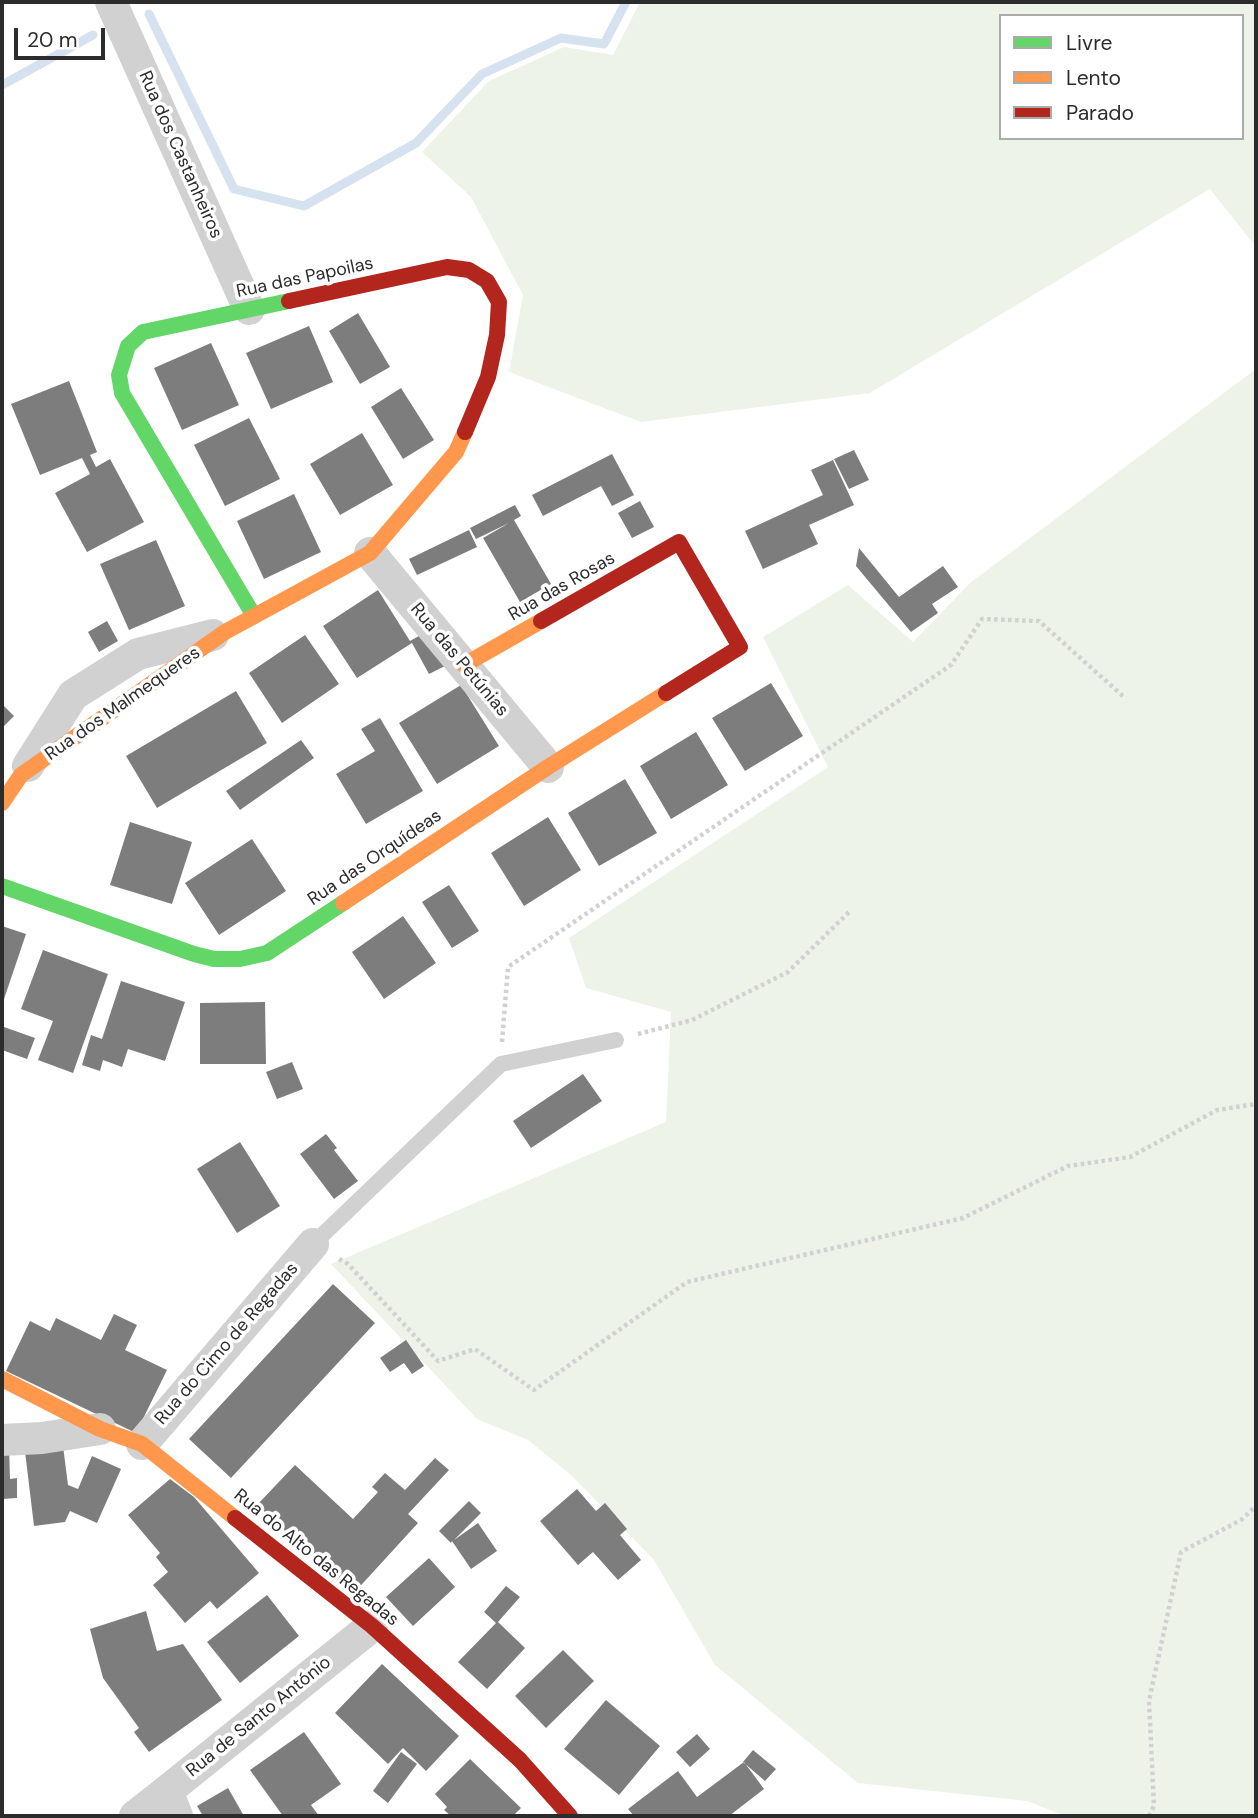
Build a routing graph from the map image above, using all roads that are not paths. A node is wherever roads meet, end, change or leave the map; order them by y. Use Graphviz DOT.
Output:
graph roads {
  1 [pos="111,2"];
  2 [pos="249,309"];
  3 [pos="680,542"];
  4 [pos="370,553"];
  5 [pos="254,616"];
  6 [pos="225,632"];
  7 [pos="464,666"];
  8 [pos="548,767"];
  9 [pos="21,775"];
  10 [pos="2,803"];
  11 [pos="2,886"];
  12 [pos="616,1040"];
  13 [pos="313,1244"];
  14 [pos="2,1379"];
  15 [pos="100,1429"];
  16 [pos="2,1440"];
  17 [pos="142,1444"];
  18 [pos="372,1626"];
  19 [pos="172,1804"];
  20 [pos="135,1816"];
  21 [pos="570,1816"];
  1 -- 2 [label="street, Rua dos Castanheiros"];
  2 -- 4 [label="street, Rua das Papoilas"];
  2 -- 5 [label="street, Rua das Papoilas"];
  3 -- 7 [label="street, Rua das Rosas"];
  3 -- 8 [label="street, Rua das Orquídeas"];
  4 -- 5 [label="street, Rua dos Malmequeres"];
  4 -- 7 [label="street, Rua das Petúnias"];
  5 -- 6 [label="street, Rua dos Malmequeres"];
  6 -- 9 [label="street, Rua dos Malmequeres"];
  7 -- 8 [label="street, Rua das Petúnias"];
  8 -- 11 [label="street, Rua das Orquídeas"];
  9 -- 10 [label="street, Rua dos Malmequeres"];
  12 -- 13 [label="lane"];
  13 -- 17 [label="street, Rua do Cimo de Regadas"];
  14 -- 15 [label="street, Rua do Alto das Regadas"];
  15 -- 16 [label="street"];
  15 -- 17 [label="street, Rua do Alto das Regadas"];
  17 -- 18 [label="street, Rua do Alto das Regadas"];
  18 -- 19 [label="street, Rua de Santo António"];
  18 -- 21 [label="street, Rua do Alto das Regadas"];
  19 -- 20 [label="street, Rua de Santo António"];
}
